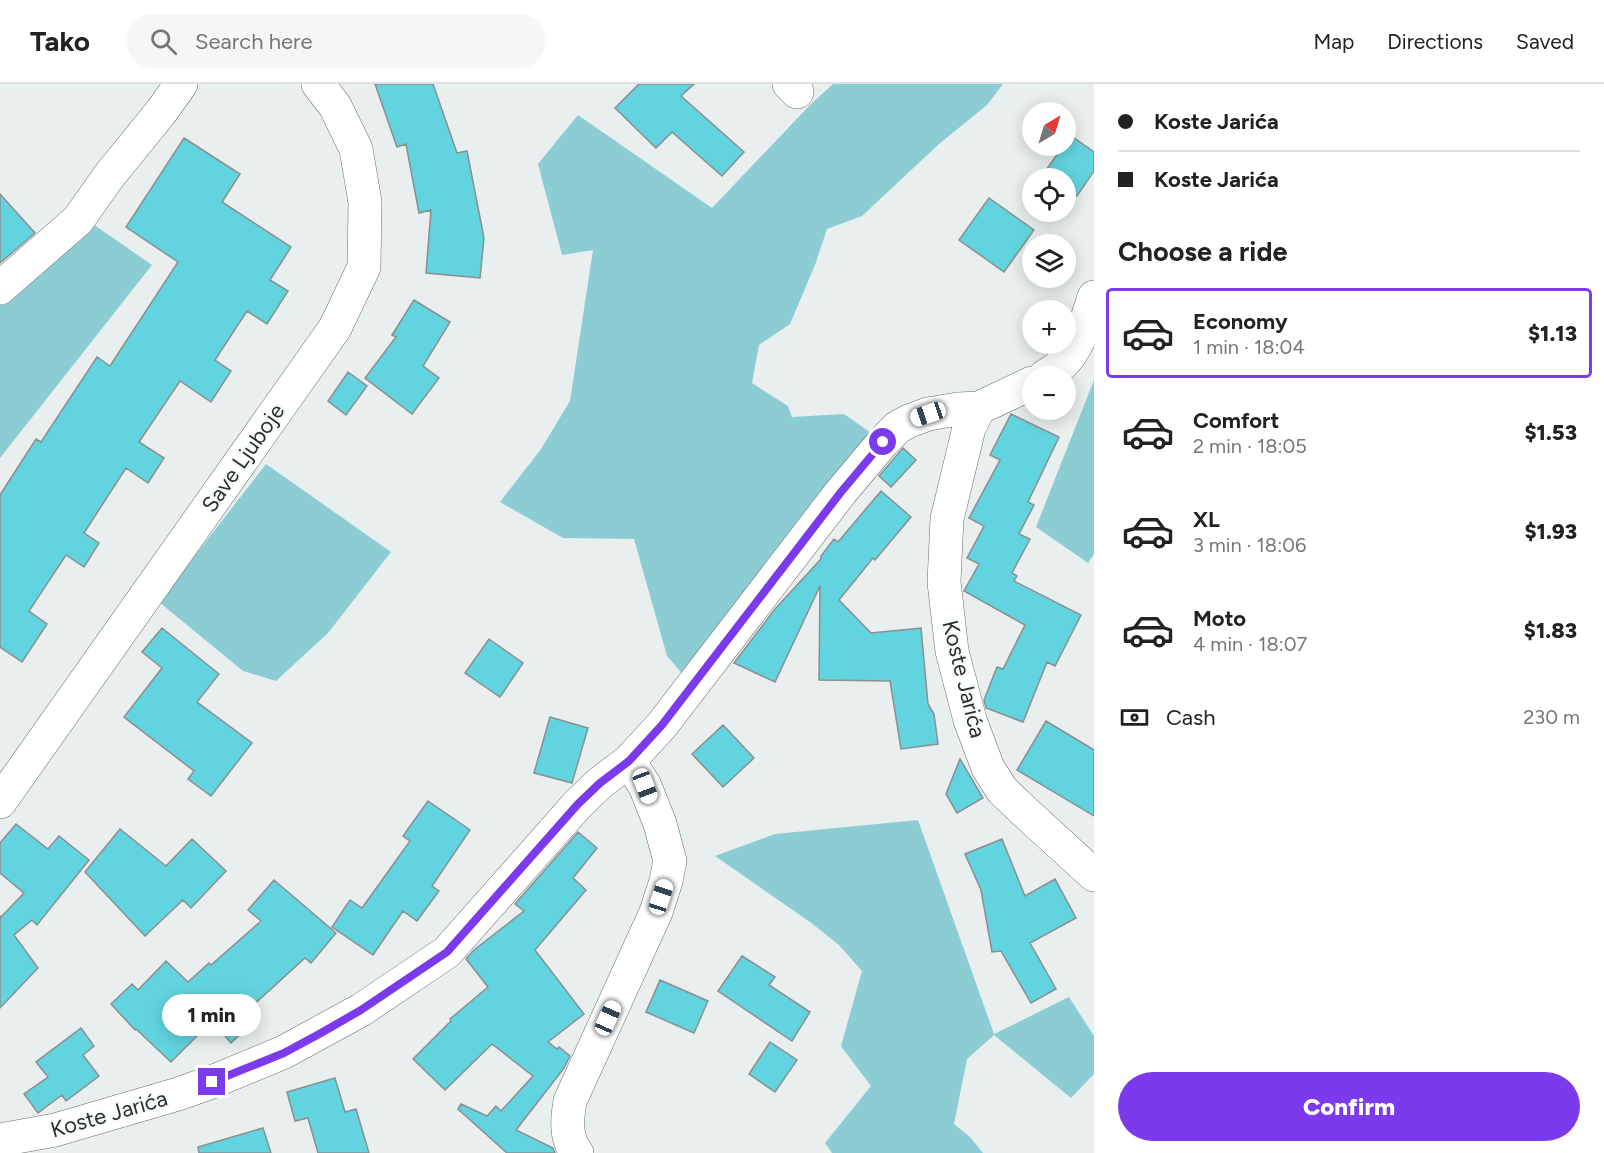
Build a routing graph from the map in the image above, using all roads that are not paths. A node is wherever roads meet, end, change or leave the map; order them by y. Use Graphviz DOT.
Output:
graph roads {
  1 [pos="181,84"];
  2 [pos="318,84"];
  3 [pos="0,288"];
  4 [pos="1094,297"];
  5 [pos="1061,366"];
  6 [pos="1022,388"];
  7 [pos="979,408"];
  8 [pos="629,761"];
  9 [pos="0,802"];
  10 [pos="1094,875"];
  11 [pos="0,1140"];
  12 [pos="578,1153"];
  1 -- 3 [label="street"];
  2 -- 9 [label="street, Save Ljuboje"];
  4 -- 5 [label="street"];
  6 -- 7 [label="street, Koste Jarića"];
  7 -- 8 [label="street, Koste Jarića"];
  7 -- 10 [label="street, Koste Jarića"];
  8 -- 11 [label="street, Koste Jarića"];
  8 -- 12 [label="street"];
}
